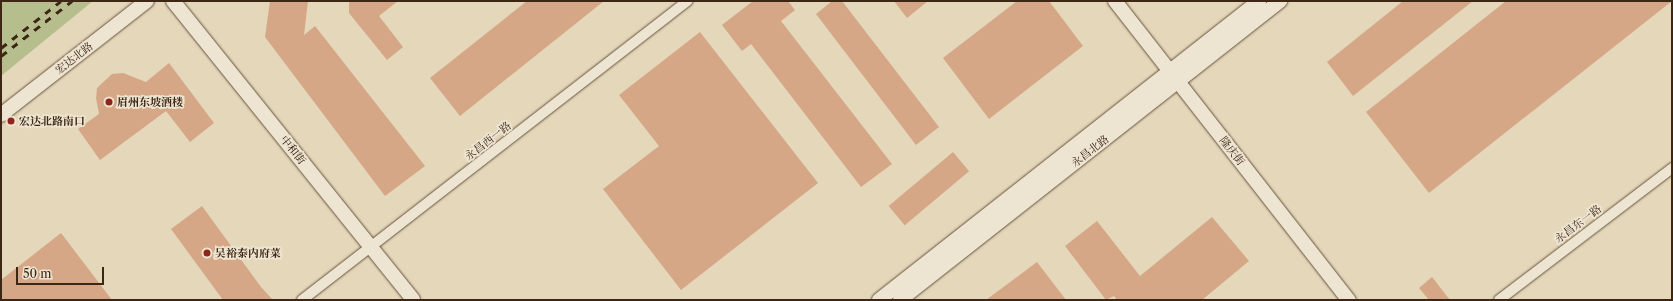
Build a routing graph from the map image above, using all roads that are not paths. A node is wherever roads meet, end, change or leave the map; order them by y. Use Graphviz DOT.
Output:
graph roads {
  1 [pos="147,1"];
  2 [pos="173,1"];
  3 [pos="688,1"];
  4 [pos="1115,1"];
  5 [pos="1259,1"];
  6 [pos="1280,1"];
  7 [pos="1174,76"];
  8 [pos="1,115"];
  9 [pos="1672,168"];
  10 [pos="371,246"];
  11 [pos="302,300"];
  12 [pos="413,300"];
  13 [pos="879,300"];
  14 [pos="900,300"];
  15 [pos="1349,300"];
  16 [pos="1499,300"];
  1 -- 8 [label="street, 宏达北路"];
  2 -- 10 [label="street, 中和街"];
  3 -- 10 [label="street, 永昌西一路"];
  4 -- 7 [label="street, 隆庆街"];
  5 -- 7 [label="street, 永昌北路"];
  6 -- 7 [label="street, 永昌北路"];
  7 -- 13 [label="street, 永昌北路"];
  7 -- 14 [label="street, 永昌北路"];
  7 -- 15 [label="street, 隆庆街"];
  9 -- 16 [label="street, 永昌东一路"];
  10 -- 11 [label="street, 永昌西一路"];
  10 -- 12 [label="street, 中和街"];
}
